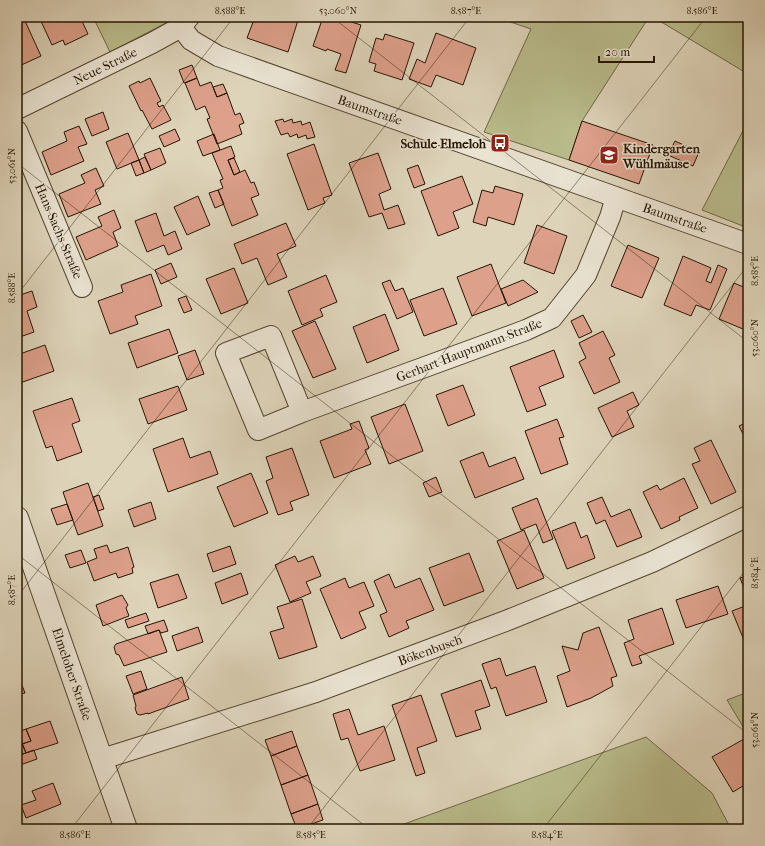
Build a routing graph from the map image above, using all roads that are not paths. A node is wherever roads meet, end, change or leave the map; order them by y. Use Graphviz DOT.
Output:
graph roads {
  1 [pos="185,22"];
  2 [pos="17,109"];
  3 [pos="17,131"];
  4 [pos="616,198"];
  5 [pos="748,244"];
  6 [pos="82,287"];
  7 [pos="302,412"];
  8 [pos="748,516"];
  9 [pos="17,518"];
  10 [pos="102,759"];
  11 [pos="126,829"];
  1 -- 2 [label="street, Neue Straße"];
  1 -- 4 [label="street, Baumstraße"];
  3 -- 6 [label="street, Hans-Sachs-Straße"];
  4 -- 5 [label="street, Baumstraße"];
  4 -- 7 [label="street, Gerhart-Hauptmann-Straße"];
  7 -- 7 [label="street, Gerhart-Hauptmann-Straße"];
  8 -- 10 [label="street, Bökenbusch"];
  9 -- 10 [label="street, Elmeloher Straße"];
  10 -- 11 [label="street, Elmeloher Straße"];
}
